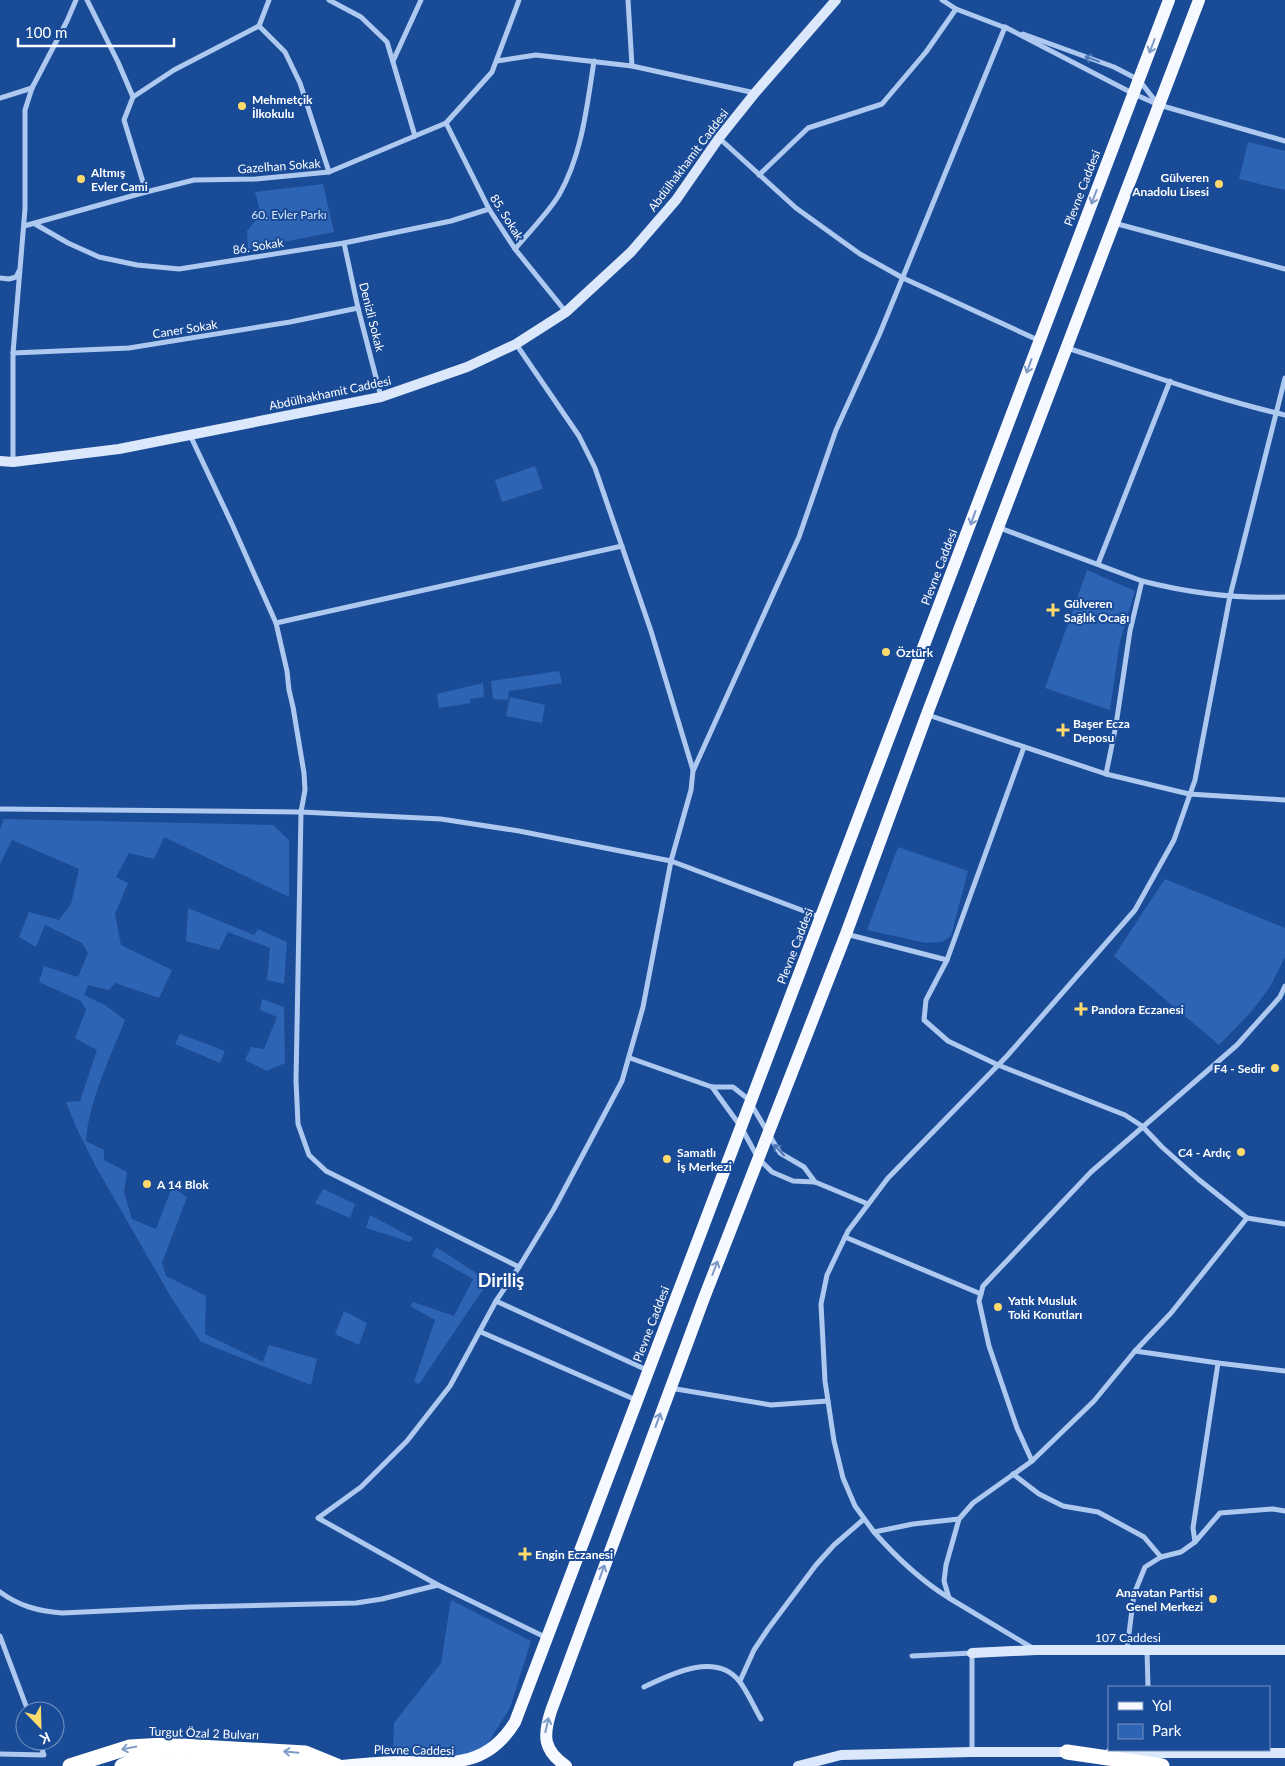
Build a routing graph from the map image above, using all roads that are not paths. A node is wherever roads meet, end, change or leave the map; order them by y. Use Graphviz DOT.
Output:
graph roads {
  1 [pos="76,0"];
  2 [pos="87,0"];
  3 [pos="268,0"];
  4 [pos="329,0"];
  5 [pos="421,0"];
  6 [pos="519,0"];
  7 [pos="628,0"];
  8 [pos="836,0"];
  9 [pos="942,0"];
  10 [pos="1169,0"];
  11 [pos="1199,0"];
  12 [pos="956,9"];
  13 [pos="259,26"];
  14 [pos="1005,27"];
  15 [pos="393,61"];
  16 [pos="497,61"];
  17 [pos="594,61"];
  18 [pos="632,66"];
  19 [pos="1139,80"];
  20 [pos="32,88"];
  21 [pos="755,93"];
  22 [pos="1134,94"];
  23 [pos="133,97"];
  24 [pos="0,98"];
  25 [pos="1159,105"];
  26 [pos="446,123"];
  27 [pos="415,136"];
  28 [pos="719,138"];
  29 [pos="1285,142"];
  30 [pos="328,172"];
  31 [pos="759,175"];
  32 [pos="146,192"];
  33 [pos="489,210"];
  34 [pos="1114,223"];
  35 [pos="35,224"];
  36 [pos="24,226"];
  37 [pos="344,242"];
  38 [pos="516,249"];
  39 [pos="21,268"];
  40 [pos="1285,269"];
  41 [pos="0,278"];
  42 [pos="903,278"];
  43 [pos="358,308"];
  44 [pos="566,312"];
  45 [pos="1039,340"];
  46 [pos="516,344"];
  47 [pos="1067,348"];
  48 [pos="13,353"];
  49 [pos="1285,378"];
  50 [pos="1170,381"];
  51 [pos="381,397"];
  52 [pos="1276,413"];
  53 [pos="1285,415"];
  54 [pos="190,435"];
  55 [pos="0,461"];
  56 [pos="13,462"];
  57 [pos="999,527"];
  58 [pos="622,546"];
  59 [pos="1098,564"];
  60 [pos="1142,580"];
  61 [pos="1230,596"];
  62 [pos="1285,597"];
  63 [pos="276,623"];
  64 [pos="927,714"];
  65 [pos="1024,747"];
  66 [pos="693,771"];
  67 [pos="1106,774"];
  68 [pos="1190,794"];
  69 [pos="1285,800"];
  70 [pos="0,809"];
  71 [pos="301,812"];
  72 [pos="671,861"];
  73 [pos="821,918"];
  74 [pos="846,934"];
  75 [pos="947,960"];
  76 [pos="1285,986"];
  77 [pos="630,1058"];
  78 [pos="998,1065"];
  79 [pos="712,1086"];
  80 [pos="750,1103"];
  81 [pos="1142,1126"];
  82 [pos="741,1127"];
  83 [pos="767,1134"];
  84 [pos="758,1158"];
  85 [pos="815,1182"];
  86 [pos="868,1204"];
  87 [pos="1246,1218"];
  88 [pos="1285,1224"];
  89 [pos="845,1237"];
  90 [pos="520,1267"];
  91 [pos="981,1294"];
  92 [pos="496,1301"];
  93 [pos="481,1332"];
  94 [pos="1135,1351"];
  95 [pos="1218,1364"];
  96 [pos="648,1370"];
  97 [pos="1285,1371"];
  98 [pos="670,1388"];
  99 [pos="636,1400"];
  100 [pos="828,1402"];
  101 [pos="1032,1460"];
  102 [pos="1013,1474"];
  103 [pos="1285,1511"];
  104 [pos="864,1519"];
  105 [pos="960,1519"];
  106 [pos="874,1532"];
  107 [pos="1195,1542"];
  108 [pos="1161,1557"];
  109 [pos="438,1585"];
  110 [pos="0,1592"];
  111 [pos="949,1598"];
  112 [pos="0,1636"];
  113 [pos="547,1638"];
  114 [pos="1036,1650"];
  115 [pos="1128,1650"];
  116 [pos="1147,1650"];
  117 [pos="1285,1650"];
  118 [pos="972,1653"];
  119 [pos="912,1656"];
  120 [pos="740,1681"];
  121 [pos="1148,1686"];
  122 [pos="644,1687"];
  123 [pos="24,1701"];
  124 [pos="761,1719"];
  125 [pos="43,1751"];
  126 [pos="1149,1751"];
  127 [pos="972,1752"];
  128 [pos="1067,1752"];
  129 [pos="1285,1753"];
  130 [pos="0,1754"];
  131 [pos="70,1766"];
  132 [pos="122,1766"];
  133 [pos="312,1766"];
  134 [pos="337,1766"];
  135 [pos="342,1766"];
  136 [pos="566,1766"];
  137 [pos="798,1766"];
  138 [pos="1162,1766"];
  1 -- 20 [label="street"];
  2 -- 23 [label="street"];
  3 -- 13 [label="street"];
  4 -- 15 [label="street"];
  5 -- 15 [label="street"];
  6 -- 16 [label="street, Gazelhan Sokak"];
  7 -- 18 [label="street"];
  8 -- 21 [label="main road, Abdülhakhamit Caddesi"];
  9 -- 12 [label="street"];
  10 -- 19 [label="main road, Plevne Caddesi, one-way"];
  11 -- 25 [label="main road"];
  12 -- 14 [label="street"];
  12 -- 31 [label="street"];
  13 -- 23 [label="street"];
  13 -- 30 [label="street"];
  19 -- 14 [label="street, one-way"];
  14 -- 22 [label="street"];
  14 -- 42 [label="street"];
  15 -- 27 [label="street"];
  16 -- 17 [label="street"];
  16 -- 26 [label="street, Gazelhan Sokak"];
  17 -- 18 [label="street"];
  17 -- 38 [label="street"];
  18 -- 21 [label="street"];
  19 -- 22 [label="main road, Plevne Caddesi"];
  19 -- 25 [label="street"];
  20 -- 24 [label="street"];
  20 -- 36 [label="street"];
  21 -- 28 [label="main road, Abdülhakhamit Caddesi"];
  22 -- 25 [label="street"];
  22 -- 45 [label="main road, Plevne Caddesi, one-way"];
  23 -- 32 [label="street"];
  25 -- 29 [label="street"];
  25 -- 34 [label="main road"];
  26 -- 27 [label="street, Gazelhan Sokak"];
  26 -- 33 [label="street, 85. Sokak"];
  27 -- 30 [label="street, Gazelhan Sokak"];
  28 -- 31 [label="street"];
  28 -- 44 [label="main road, Abdülhakhamit Caddesi"];
  30 -- 32 [label="street, Gazelhan Sokak"];
  31 -- 42 [label="street"];
  32 -- 35 [label="street, Gazelhan Sokak"];
  33 -- 37 [label="street, 86. Sokak"];
  33 -- 38 [label="street, 85. Sokak"];
  34 -- 40 [label="street"];
  34 -- 47 [label="main road"];
  35 -- 36 [label="street, Gazelhan Sokak"];
  35 -- 37 [label="street, 86. Sokak"];
  36 -- 39 [label="street"];
  37 -- 43 [label="street, Denizli Sokak"];
  38 -- 44 [label="street, 85. Sokak"];
  39 -- 41 [label="street"];
  39 -- 48 [label="street"];
  42 -- 45 [label="street"];
  42 -- 66 [label="street"];
  43 -- 48 [label="street, Caner Sokak"];
  43 -- 51 [label="street, Denizli Sokak"];
  44 -- 46 [label="main road, Abdülhakhamit Caddesi"];
  45 -- 73 [label="main road, Plevne Caddesi, one-way"];
  46 -- 51 [label="main road, Abdülhakhamit Caddesi"];
  46 -- 58 [label="street"];
  47 -- 50 [label="street"];
  47 -- 57 [label="main road"];
  48 -- 56 [label="street"];
  49 -- 52 [label="street"];
  50 -- 52 [label="street"];
  50 -- 59 [label="street"];
  51 -- 54 [label="main road, Abdülhakhamit Caddesi"];
  52 -- 53 [label="street"];
  52 -- 61 [label="street"];
  54 -- 56 [label="main road, Abdülhakhamit Caddesi"];
  54 -- 63 [label="street"];
  55 -- 56 [label="main road, Abdülhakhamit Caddesi"];
  57 -- 59 [label="street"];
  57 -- 64 [label="main road"];
  58 -- 63 [label="street"];
  58 -- 66 [label="street"];
  59 -- 60 [label="street"];
  60 -- 61 [label="street"];
  60 -- 67 [label="street"];
  61 -- 62 [label="street"];
  61 -- 68 [label="street"];
  63 -- 71 [label="street"];
  64 -- 65 [label="street"];
  64 -- 74 [label="main road"];
  65 -- 67 [label="street"];
  65 -- 75 [label="street"];
  66 -- 72 [label="street"];
  67 -- 68 [label="street"];
  68 -- 69 [label="street"];
  68 -- 78 [label="street"];
  70 -- 71 [label="street"];
  71 -- 72 [label="street"];
  71 -- 90 [label="street"];
  72 -- 73 [label="street"];
  72 -- 77 [label="street"];
  73 -- 80 [label="main road, Plevne Caddesi"];
  74 -- 75 [label="street"];
  74 -- 83 [label="main road"];
  75 -- 78 [label="street"];
  76 -- 81 [label="street"];
  77 -- 79 [label="street"];
  77 -- 90 [label="street"];
  78 -- 81 [label="street"];
  78 -- 86 [label="street"];
  79 -- 80 [label="street"];
  79 -- 82 [label="street"];
  80 -- 82 [label="main road, Plevne Caddesi"];
  80 -- 83 [label="street"];
  81 -- 87 [label="street"];
  81 -- 91 [label="street"];
  82 -- 84 [label="street"];
  82 -- 96 [label="main road, Plevne Caddesi"];
  83 -- 84 [label="main road"];
  85 -- 83 [label="street, one-way"];
  84 -- 85 [label="street"];
  98 -- 84 [label="main road, one-way"];
  85 -- 86 [label="street"];
  86 -- 89 [label="street"];
  87 -- 88 [label="street"];
  87 -- 94 [label="street"];
  89 -- 91 [label="street"];
  89 -- 100 [label="street"];
  90 -- 92 [label="street"];
  91 -- 101 [label="street"];
  92 -- 93 [label="street"];
  92 -- 96 [label="street"];
  93 -- 99 [label="street"];
  93 -- 109 [label="street"];
  94 -- 95 [label="street"];
  94 -- 101 [label="street"];
  95 -- 97 [label="street"];
  95 -- 107 [label="street"];
  96 -- 99 [label="main road, Plevne Caddesi"];
  98 -- 100 [label="street"];
  136 -- 98 [label="main road, one-way"];
  99 -- 113 [label="main road, Plevne Caddesi"];
  100 -- 104 [label="street"];
  101 -- 102 [label="street"];
  102 -- 105 [label="street"];
  102 -- 108 [label="street"];
  103 -- 107 [label="street"];
  104 -- 106 [label="street"];
  104 -- 120 [label="street"];
  105 -- 106 [label="street"];
  105 -- 111 [label="street"];
  106 -- 111 [label="street"];
  107 -- 108 [label="street"];
  108 -- 115 [label="street"];
  109 -- 110 [label="street"];
  109 -- 113 [label="street"];
  111 -- 114 [label="street"];
  112 -- 123 [label="street"];
  113 -- 135 [label="main road, Plevne Caddesi"];
  114 -- 115 [label="main road, 107 Caddesi"];
  114 -- 118 [label="main road, 107 Caddesi"];
  115 -- 116 [label="main road, 107 Caddesi"];
  116 -- 117 [label="main road, 107 Caddesi"];
  116 -- 121 [label="street"];
  118 -- 119 [label="street"];
  118 -- 127 [label="street"];
  120 -- 122 [label="street"];
  120 -- 124 [label="street"];
  125 -- 130 [label="street"];
  126 -- 128 [label="main road"];
  126 -- 129 [label="main road"];
  127 -- 128 [label="main road"];
  127 -- 137 [label="main road"];
  128 -- 138 [label="highway"];
  134 -- 131 [label="highway, Turgut Özal 2 Bulvarı, one-way"];
  132 -- 133 [label="highway"];
}
